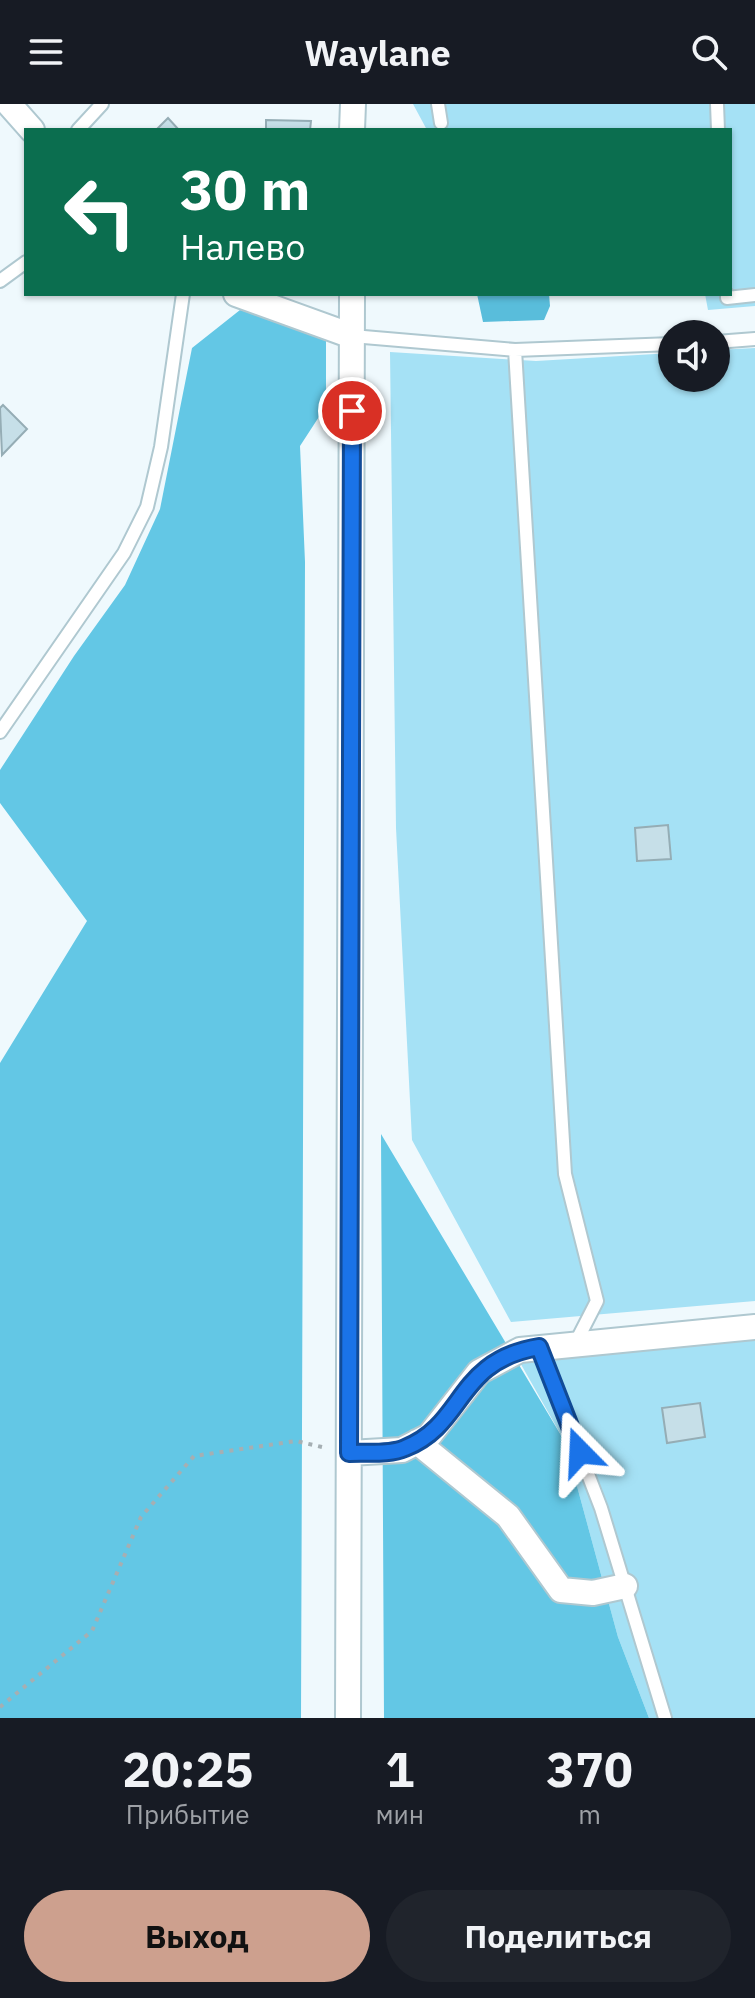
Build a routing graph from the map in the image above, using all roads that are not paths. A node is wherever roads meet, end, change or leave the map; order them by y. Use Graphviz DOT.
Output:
graph roads {
  1 [pos="9,104"];
  2 [pos="102,104"];
  3 [pos="353,104"];
  4 [pos="438,104"];
  5 [pos="717,104"];
  6 [pos="441,123"];
  7 [pos="30,128"];
  8 [pos="80,128"];
  9 [pos="352,128"];
  10 [pos="718,128"];
  11 [pos="24,263"];
  12 [pos="0,281"];
  13 [pos="755,295"];
  14 [pos="183,296"];
  15 [pos="242,296"];
  16 [pos="352,296"];
  17 [pos="727,296"];
  18 [pos="352,336"];
  19 [pos="755,339"];
  20 [pos="730,341"];
  21 [pos="658,345"];
  22 [pos="515,350"];
  23 [pos="0,732"];
  24 [pos="755,1327"];
  25 [pos="575,1344"];
  26 [pos="539,1347"];
  27 [pos="417,1442"];
  28 [pos="349,1453"];
  29 [pos="625,1586"];
  30 [pos="348,1718"];
  31 [pos="665,1718"];
  1 -- 7 [label="street"];
  2 -- 8 [label="lane"];
  3 -- 9 [label="street"];
  4 -- 6 [label="lane"];
  5 -- 10 [label="lane"];
  11 -- 12 [label="lane"];
  13 -- 17 [label="lane"];
  14 -- 23 [label="lane"];
  15 -- 18 [label="street"];
  16 -- 18 [label="street"];
  18 -- 22 [label="lane"];
  18 -- 28 [label="street"];
  19 -- 20 [label="lane"];
  21 -- 22 [label="lane"];
  22 -- 25 [label="lane"];
  24 -- 25 [label="street"];
  25 -- 26 [label="street"];
  26 -- 27 [label="street"];
  26 -- 29 [label="lane"];
  27 -- 28 [label="street"];
  27 -- 29 [label="street"];
  28 -- 30 [label="street"];
  29 -- 31 [label="lane"];
}
